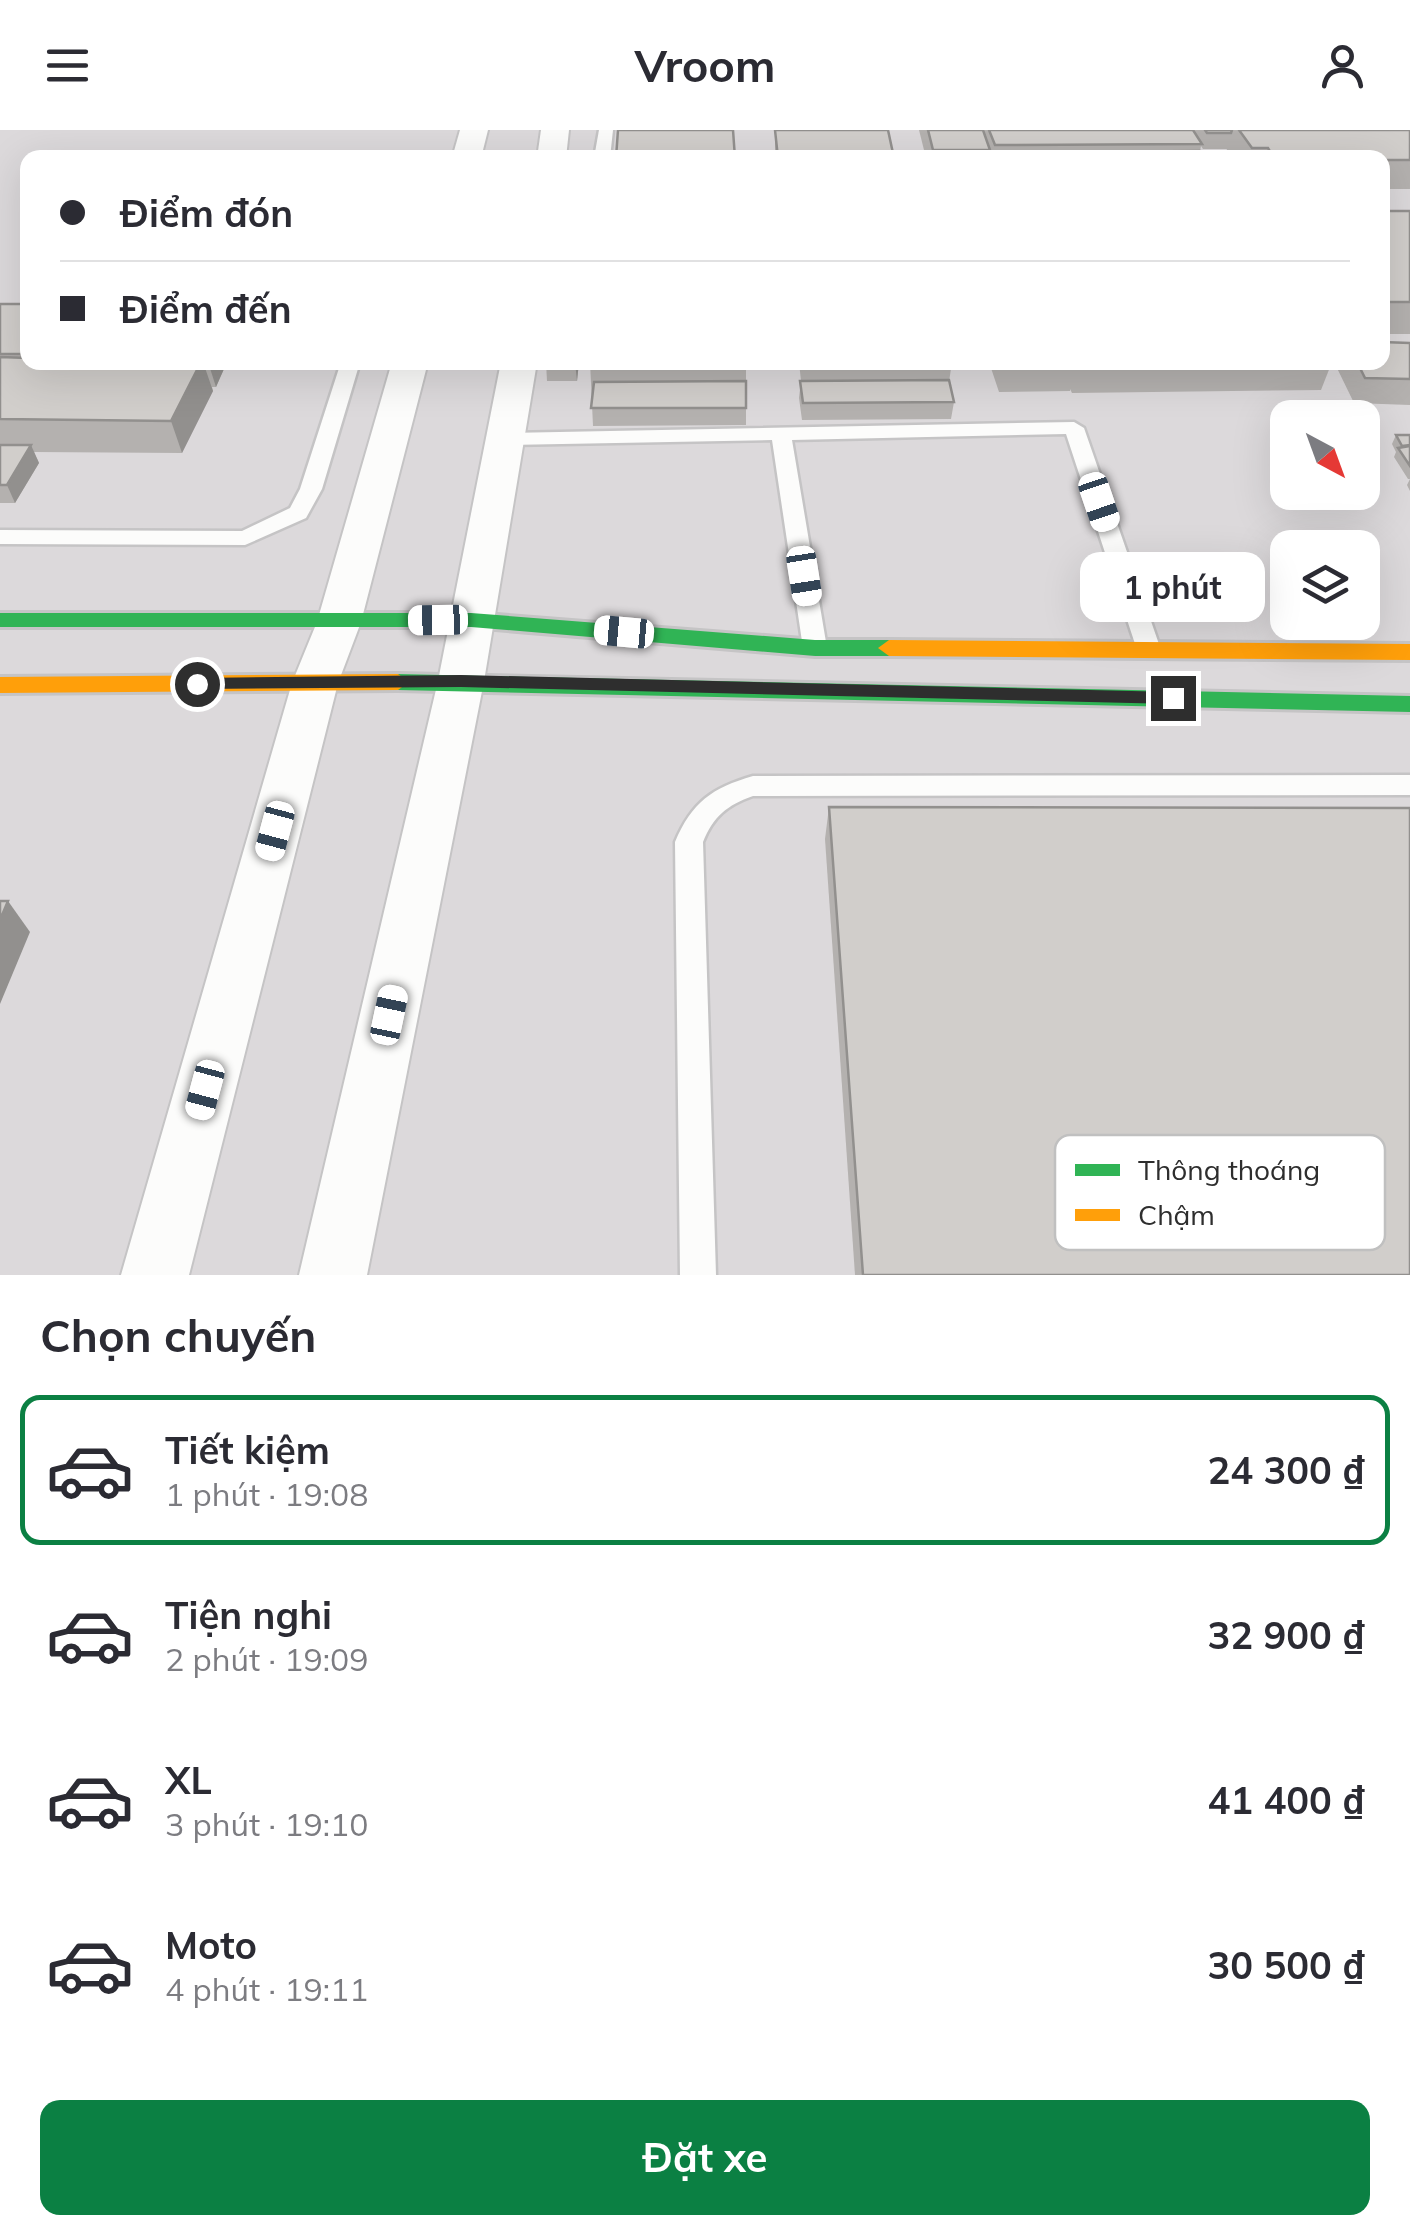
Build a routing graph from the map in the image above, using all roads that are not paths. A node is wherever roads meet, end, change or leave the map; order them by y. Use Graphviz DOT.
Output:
graph roads {
  1 [pos="348,370"];
  2 [pos="408,370"];
  3 [pos="517,370"];
  4 [pos="781,434"];
  5 [pos="506,440"];
  6 [pos="0,537"];
  7 [pos="0,620"];
  8 [pos="472,620"];
  9 [pos="339,622"];
  10 [pos="814,648"];
  11 [pos="1149,650"];
  12 [pos="1410,652"];
  13 [pos="461,681"];
  14 [pos="315,683"];
  15 [pos="0,685"];
  16 [pos="1410,704"];
  17 [pos="1410,785"];
  18 [pos="155,1275"];
  19 [pos="334,1275"];
  20 [pos="698,1275"];
  1 -- 6 [label="lane"];
  2 -- 9 [label="street"];
  3 -- 5 [label="street"];
  4 -- 5 [label="lane"];
  4 -- 10 [label="lane"];
  4 -- 11 [label="lane"];
  5 -- 8 [label="street"];
  7 -- 9 [label="street"];
  8 -- 9 [label="street"];
  8 -- 10 [label="street"];
  8 -- 13 [label="street"];
  9 -- 14 [label="street"];
  10 -- 11 [label="street"];
  11 -- 12 [label="street"];
  13 -- 14 [label="street"];
  13 -- 16 [label="street"];
  13 -- 19 [label="street"];
  14 -- 15 [label="street"];
  14 -- 18 [label="street"];
  17 -- 20 [label="lane"];
}
